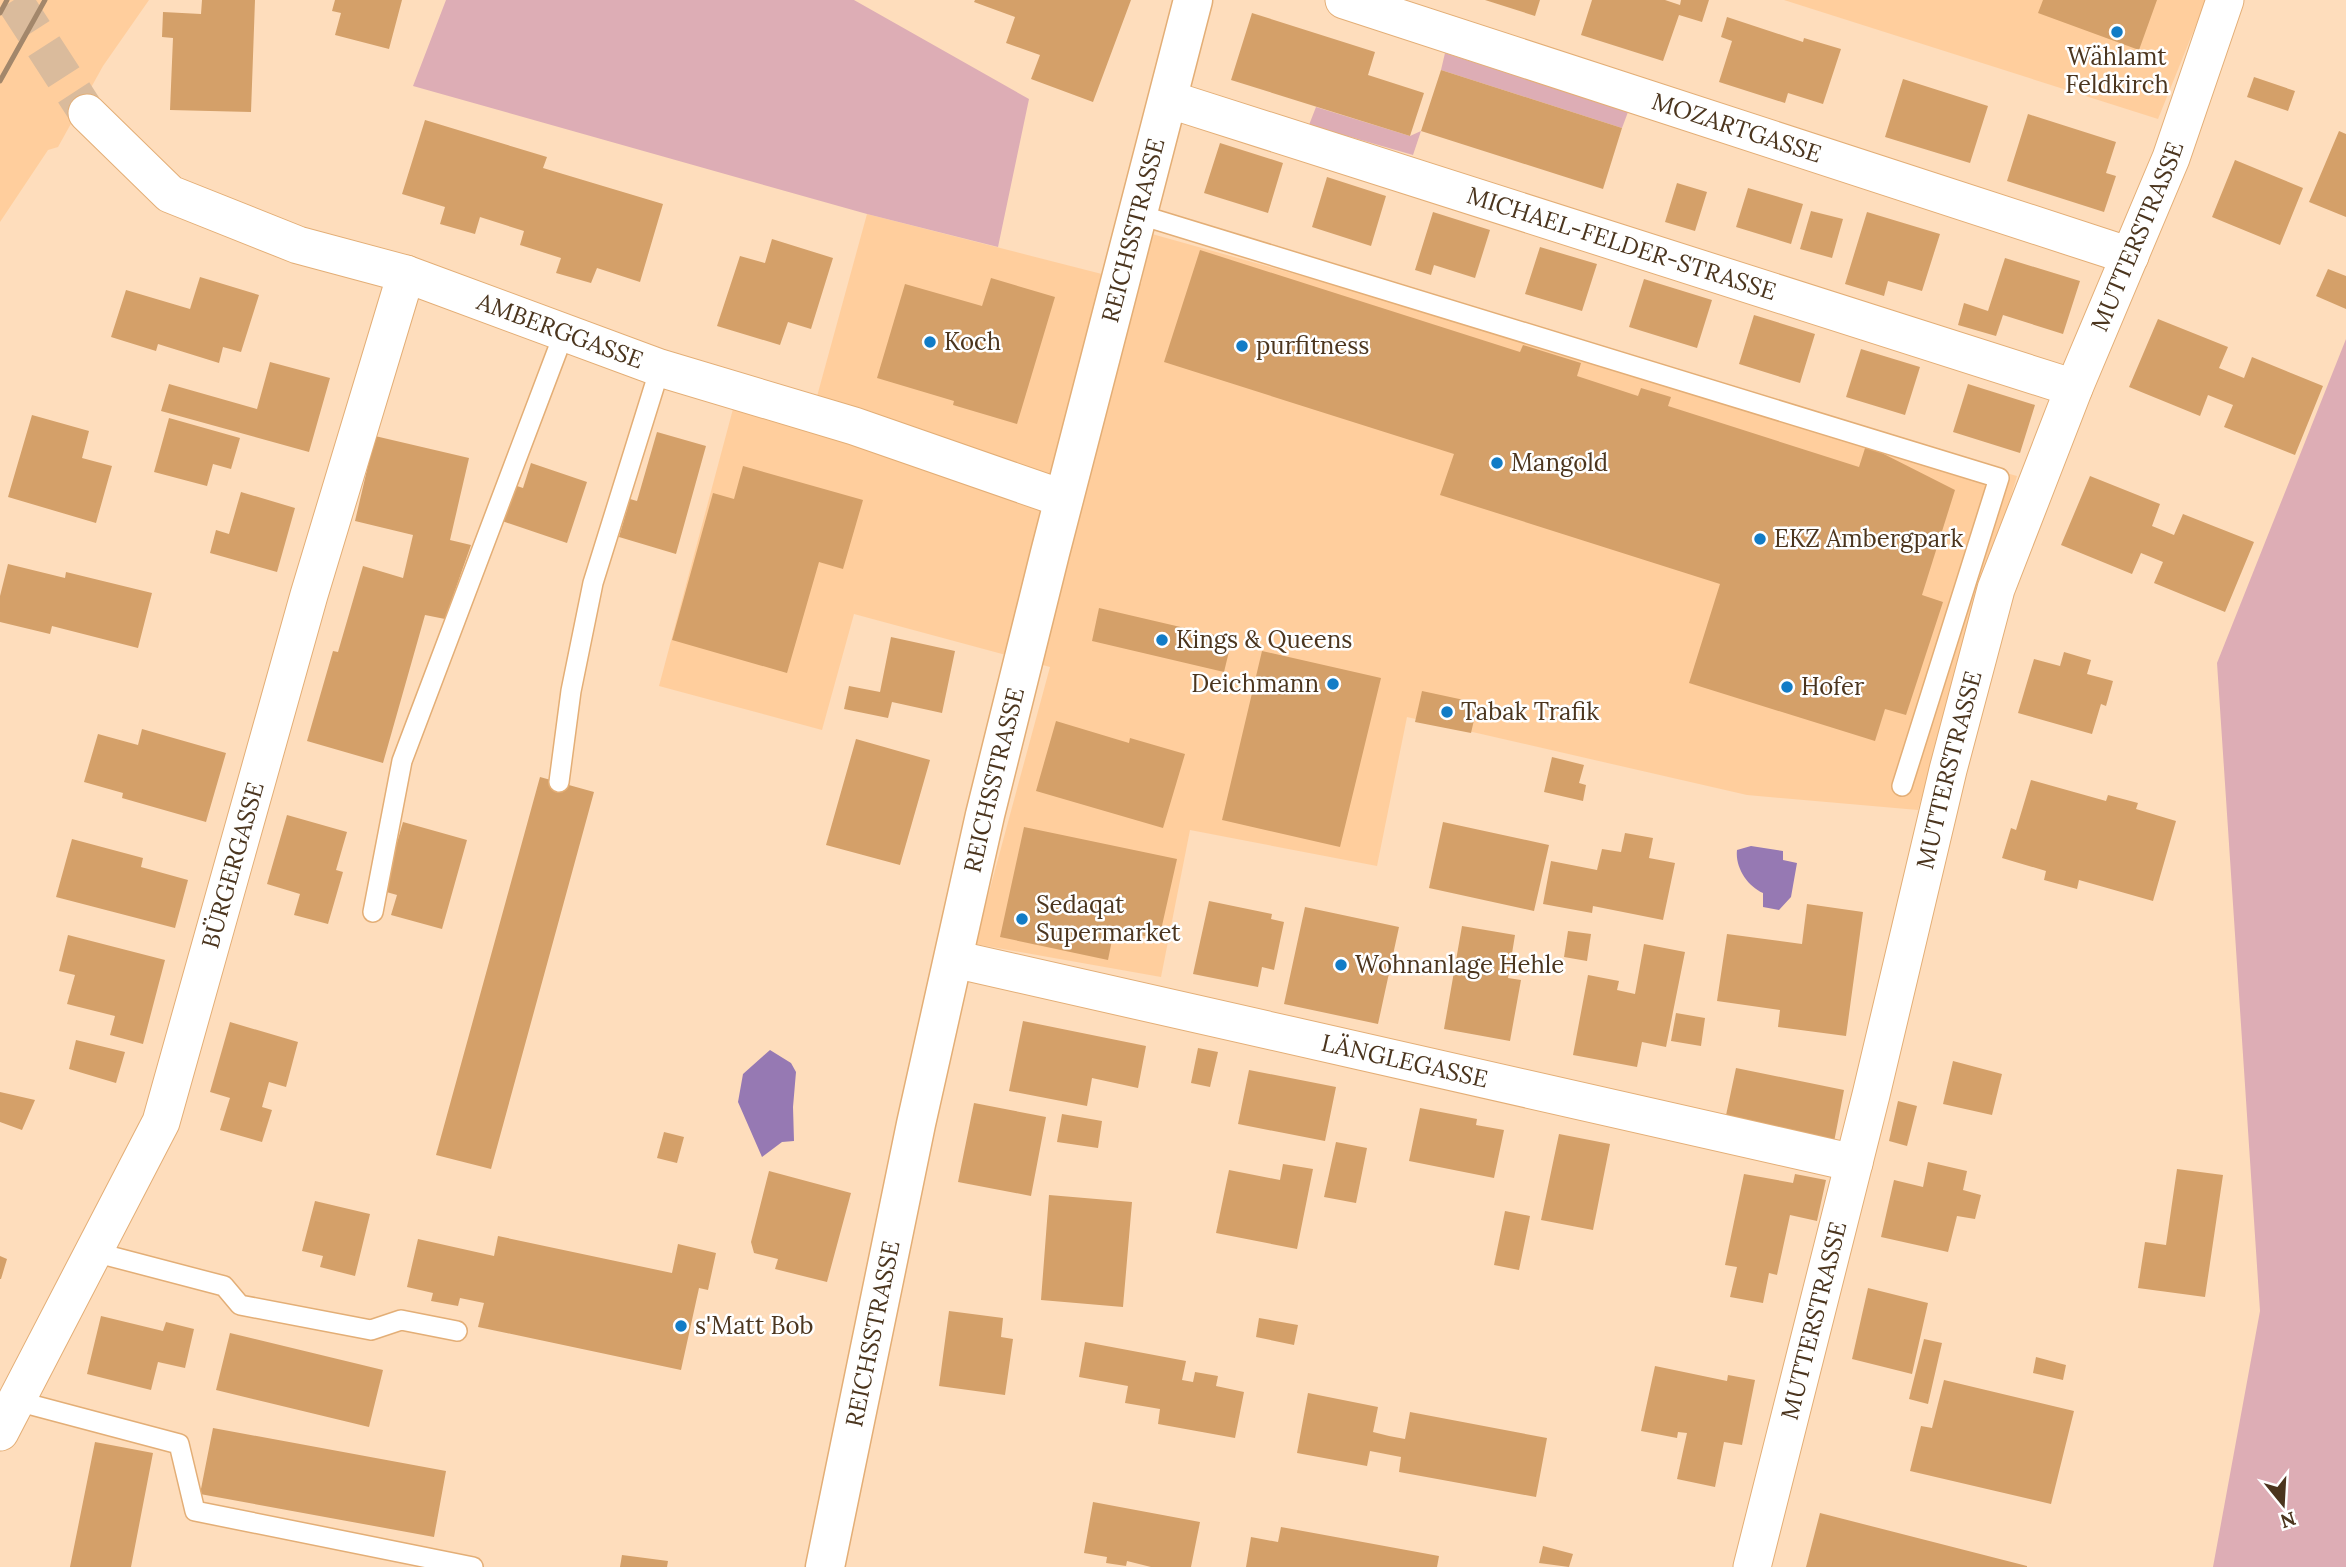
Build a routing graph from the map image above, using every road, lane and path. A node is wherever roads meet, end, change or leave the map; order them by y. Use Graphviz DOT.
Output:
graph roads {
  1 [pos="1193,0"];
  2 [pos="1344,0"];
  3 [pos="2225,0"];
  4 [pos="1168,99"];
  5 [pos="88,113"];
  6 [pos="1137,214"];
  7 [pos="2130,256"];
  8 [pos="406,274"];
  9 [pos="564,333"];
  10 [pos="660,368"];
  11 [pos="2074,388"];
  12 [pos="1064,499"];
  13 [pos="559,782"];
  14 [pos="1902,786"];
  15 [pos="373,912"];
  16 [pos="954,959"];
  17 [pos="1854,1163"];
  18 [pos="94,1252"];
  19 [pos="457,1331"];
  20 [pos="9,1416"];
  21 [pos="473,1567"];
  22 [pos="825,1567"];
  23 [pos="1752,1567"];
  1 -- 4 [label="main road, REICHSSTRASSE"];
  2 -- 7 [label="street, MOZARTGASSE"];
  3 -- 7 [label="street, MUTTERSTRASSE"];
  4 -- 6 [label="main road, REICHSSTRASSE"];
  4 -- 11 [label="street, MICHAEL-FELDER-STRASSE"];
  5 -- 8 [label="street, AMBERGGASSE"];
  6 -- 12 [label="main road, REICHSSTRASSE"];
  6 -- 14 [label="lane"];
  7 -- 11 [label="street, MUTTERSTRASSE"];
  8 -- 9 [label="street, AMBERGGASSE"];
  8 -- 18 [label="street, BÜRGERGASSE"];
  9 -- 10 [label="street, AMBERGGASSE"];
  9 -- 15 [label="lane"];
  10 -- 12 [label="street, AMBERGGASSE"];
  10 -- 13 [label="lane"];
  11 -- 17 [label="street, MUTTERSTRASSE"];
  12 -- 16 [label="main road, REICHSSTRASSE"];
  16 -- 17 [label="street, LÄNGLEGASSE"];
  16 -- 22 [label="main road, REICHSSTRASSE"];
  17 -- 23 [label="street, MUTTERSTRASSE"];
  18 -- 19 [label="lane"];
  18 -- 20 [label="street, BÜRGERGASSE"];
  20 -- 21 [label="lane"];
}
